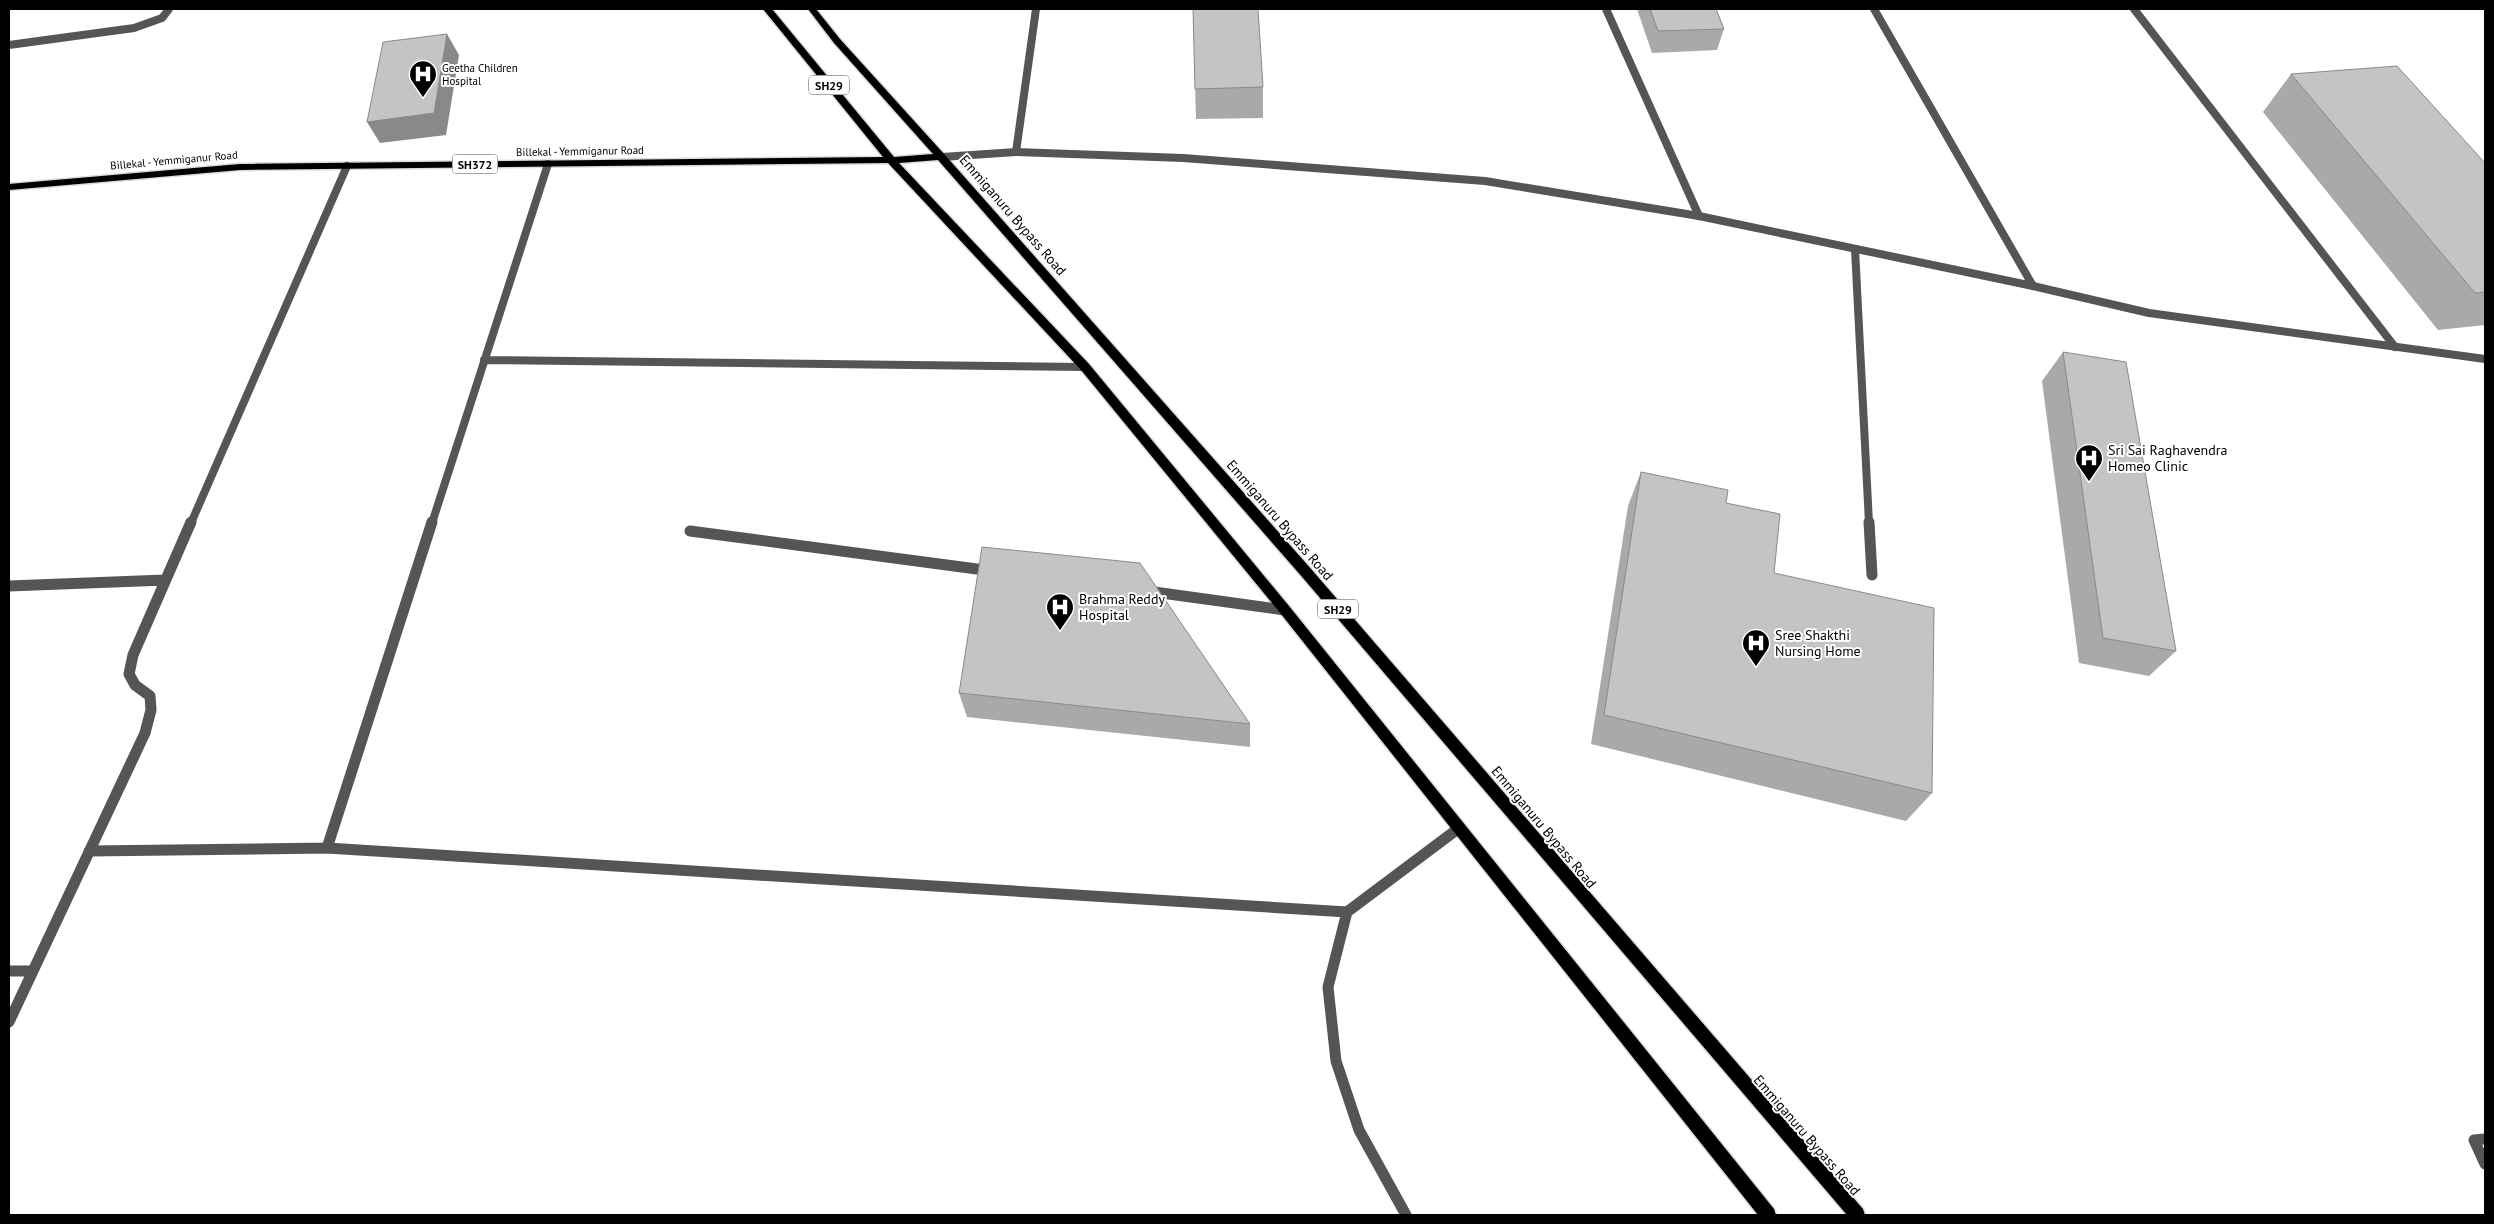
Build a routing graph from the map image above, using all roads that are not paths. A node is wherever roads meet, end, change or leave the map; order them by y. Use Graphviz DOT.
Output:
graph roads {
  1 [pos="169,9"];
  2 [pos="766,9"];
  3 [pos="812,9"];
  4 [pos="1036,9"];
  5 [pos="1606,9"];
  6 [pos="1874,9"];
  7 [pos="2134,9"];
  8 [pos="9,44"];
  9 [pos="1016,152"];
  10 [pos="942,157"];
  11 [pos="891,160"];
  12 [pos="548,164"];
  13 [pos="347,166"];
  14 [pos="9,187"];
  15 [pos="1699,216"];
  16 [pos="1856,249"];
  17 [pos="2033,286"];
  18 [pos="2394,347"];
  19 [pos="484,360"];
  20 [pos="2485,360"];
  21 [pos="1085,367"];
  22 [pos="690,531"];
  23 [pos="1002,572"];
  24 [pos="1872,575"];
  25 [pos="166,580"];
  26 [pos="9,586"];
  27 [pos="1139,590"];
  28 [pos="1285,610"];
  29 [pos="1459,828"];
  30 [pos="327,848"];
  31 [pos="89,851"];
  32 [pos="1347,912"];
  33 [pos="9,970"];
  34 [pos="33,971"];
  35 [pos="9,1022"];
  36 [pos="2485,1138"];
  37 [pos="2485,1164"];
  38 [pos="1406,1215"];
  39 [pos="1768,1215"];
  40 [pos="1857,1215"];
  1 -- 8 [label="street"];
  2 -- 11 [label="main road, SH29"];
  3 -- 10 [label="main road, Emmiganuru Bypass Road / SH29"];
  4 -- 9 [label="street"];
  5 -- 15 [label="street"];
  6 -- 17 [label="street"];
  7 -- 18 [label="street"];
  9 -- 10 [label="street"];
  9 -- 15 [label="street"];
  10 -- 11 [label="main road, Billekal - Yemmiganur Road / SH372"];
  10 -- 40 [label="main road, Emmiganuru Bypass Road / SH29"];
  11 -- 12 [label="main road, Billekal - Yemmiganur Road / SH372"];
  11 -- 21 [label="main road, SH29"];
  12 -- 13 [label="main road, Billekal - Yemmiganur Road / SH372"];
  12 -- 19 [label="street"];
  13 -- 14 [label="main road, Billekal - Yemmiganur Road / SH372"];
  13 -- 25 [label="street"];
  15 -- 16 [label="street"];
  16 -- 17 [label="street"];
  16 -- 24 [label="street"];
  17 -- 18 [label="street"];
  18 -- 20 [label="street"];
  19 -- 21 [label="street"];
  19 -- 30 [label="street"];
  21 -- 28 [label="main road, SH29"];
  22 -- 23 [label="street"];
  25 -- 26 [label="street"];
  25 -- 31 [label="street"];
  27 -- 28 [label="street"];
  28 -- 29 [label="main road, SH29"];
  29 -- 32 [label="street"];
  29 -- 39 [label="main road, SH29"];
  30 -- 31 [label="street"];
  30 -- 32 [label="street"];
  31 -- 34 [label="street"];
  32 -- 38 [label="street"];
  33 -- 34 [label="street"];
  34 -- 35 [label="street"];
  36 -- 37 [label="street"];
}
